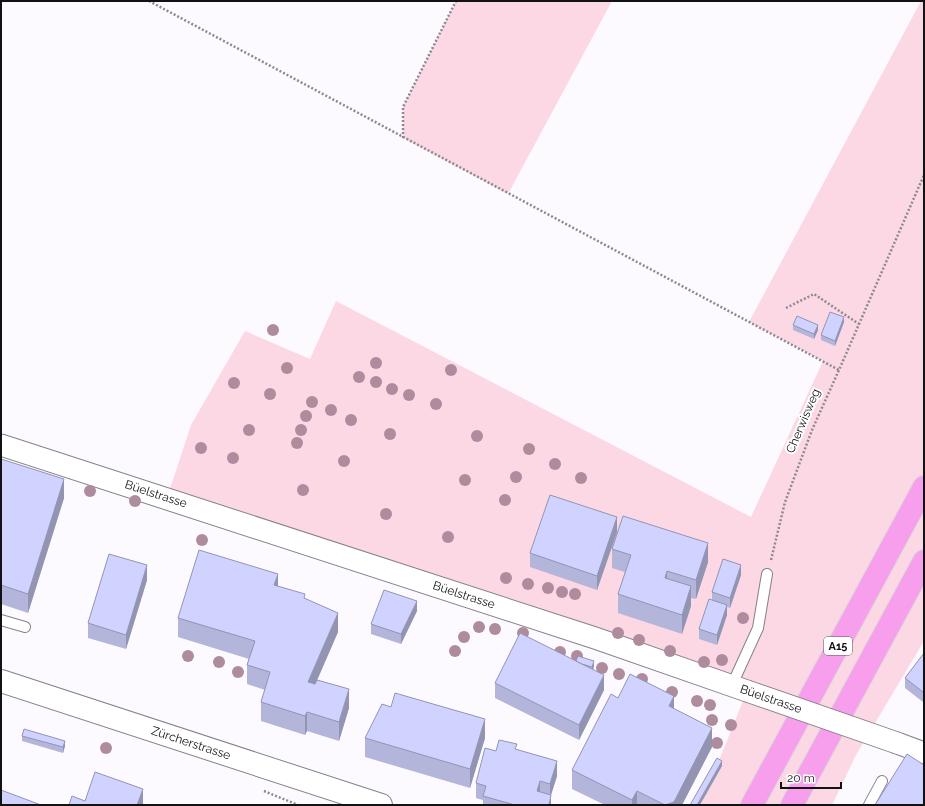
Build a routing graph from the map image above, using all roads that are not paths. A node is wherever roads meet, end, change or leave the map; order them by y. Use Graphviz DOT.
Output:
graph roads {
  1 [pos="1,445"];
  2 [pos="924,487"];
  3 [pos="924,561"];
  4 [pos="767,574"];
  5 [pos="1,620"];
  6 [pos="24,627"];
  7 [pos="1,681"];
  8 [pos="740,688"];
  9 [pos="924,753"];
  10 [pos="882,781"];
  11 [pos="381,805"];
  12 [pos="752,805"];
  13 [pos="792,805"];
  14 [pos="869,805"];
  1 -- 8 [label="street, Büelstrasse"];
  2 -- 12 [label="highway, A15"];
  3 -- 13 [label="highway"];
  4 -- 8 [label="lane"];
  5 -- 6 [label="lane"];
  7 -- 11 [label="main road, Zürcherstrasse"];
  8 -- 9 [label="street, Büelstrasse, bridge"];
  10 -- 14 [label="lane"];
}
